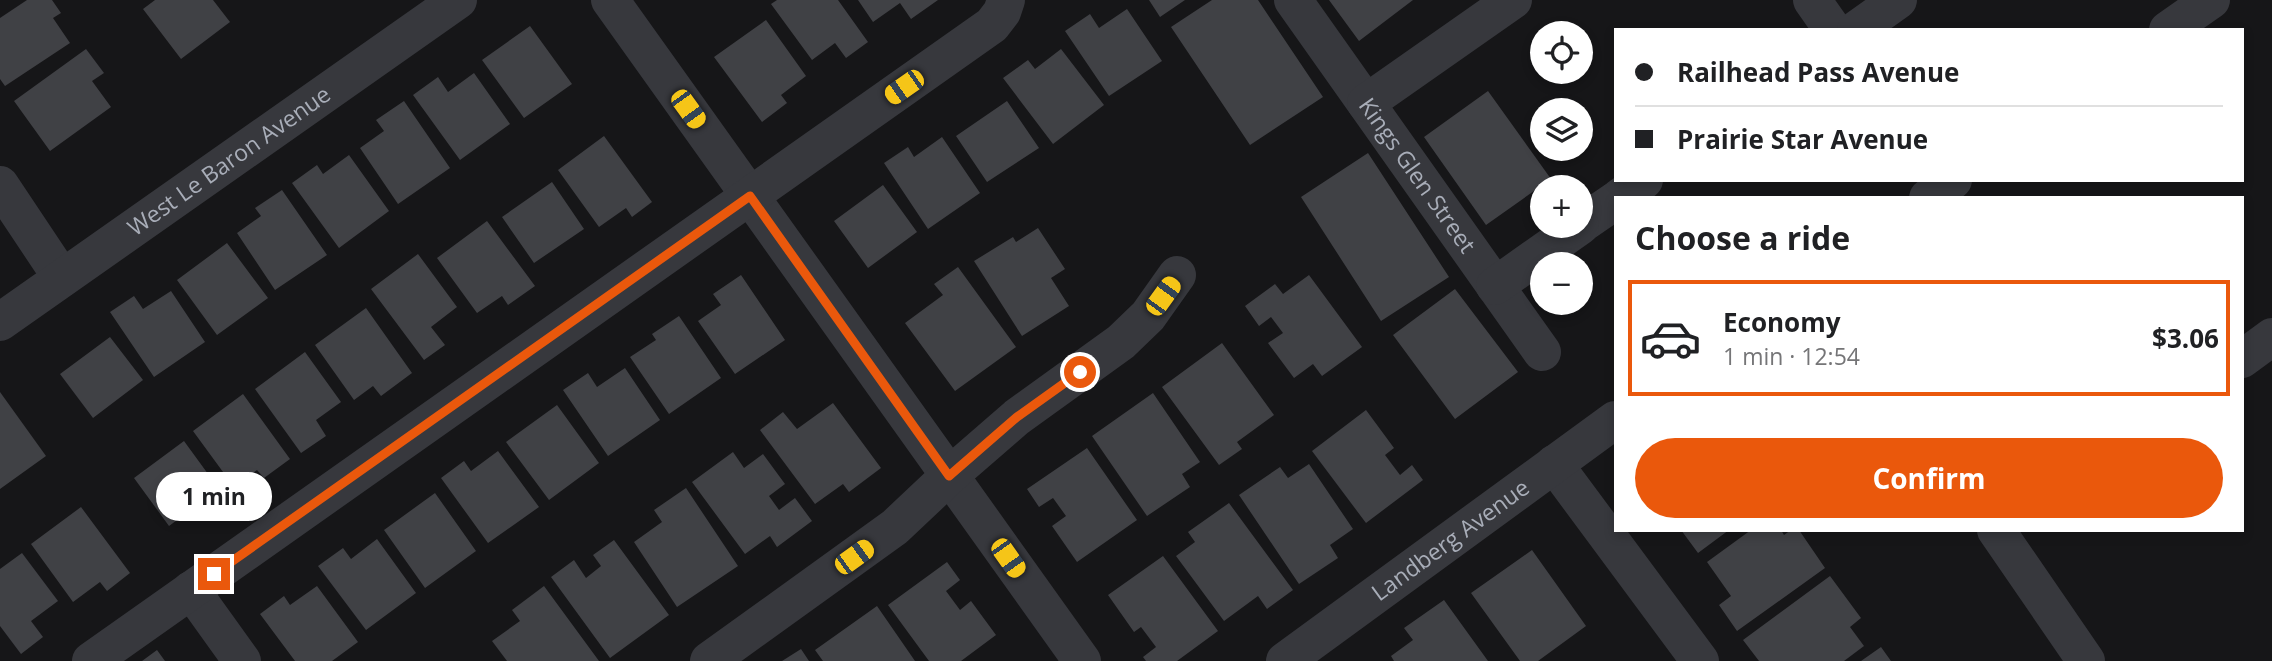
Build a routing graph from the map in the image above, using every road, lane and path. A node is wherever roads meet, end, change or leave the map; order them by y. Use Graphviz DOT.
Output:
graph roads {
  1 [pos="458,0"];
  2 [pos="610,0"];
  3 [pos="1006,0"];
  4 [pos="1293,0"];
  5 [pos="1513,0"];
  6 [pos="1811,0"];
  7 [pos="1898,0"];
  8 [pos="2211,0"];
  9 [pos="1832,28"];
  10 [pos="1859,28"];
  11 [pos="2171,28"];
  12 [pos="1366,103"];
  13 [pos="1641,182"];
  14 [pos="1950,182"];
  15 [pos="0,185"];
  16 [pos="750,196"];
  17 [pos="1621,196"];
  18 [pos="1931,196"];
  19 [pos="1614,201"];
  20 [pos="1593,217"];
  21 [pos="1563,238"];
  22 [pos="1177,275"];
  23 [pos="62,278"];
  24 [pos="1495,286"];
  25 [pos="0,322"];
  26 [pos="2272,337"];
  27 [pos="1542,352"];
  28 [pos="2244,358"];
  29 [pos="1614,421"];
  30 [pos="1554,464"];
  31 [pos="949,476"];
  32 [pos="2001,532"];
  33 [pos="191,590"];
  34 [pos="90,661"];
  35 [pos="242,661"];
  36 [pos="709,661"];
  37 [pos="1082,661"];
  38 [pos="1285,661"];
  39 [pos="1700,661"];
  40 [pos="2086,661"];
  1 -- 23 [label="street, West Le Baron Avenue"];
  2 -- 16 [label="street"];
  3 -- 16 [label="street"];
  4 -- 12 [label="street, Kings Glen Street"];
  5 -- 12 [label="street"];
  6 -- 9 [label="street"];
  7 -- 10 [label="street"];
  8 -- 11 [label="street"];
  12 -- 24 [label="street, Kings Glen Street"];
  13 -- 17 [label="street"];
  14 -- 18 [label="street"];
  15 -- 23 [label="street"];
  16 -- 31 [label="street"];
  16 -- 33 [label="street"];
  19 -- 20 [label="street"];
  21 -- 24 [label="street"];
  22 -- 31 [label="street"];
  23 -- 25 [label="street, West Le Baron Avenue"];
  24 -- 27 [label="street, Kings Glen Street"];
  26 -- 28 [label="street"];
  29 -- 30 [label="street, Landberg Avenue"];
  30 -- 38 [label="street, Landberg Avenue"];
  30 -- 39 [label="street"];
  31 -- 36 [label="street"];
  31 -- 37 [label="street"];
  32 -- 40 [label="street"];
  33 -- 34 [label="street"];
  33 -- 35 [label="street"];
}
